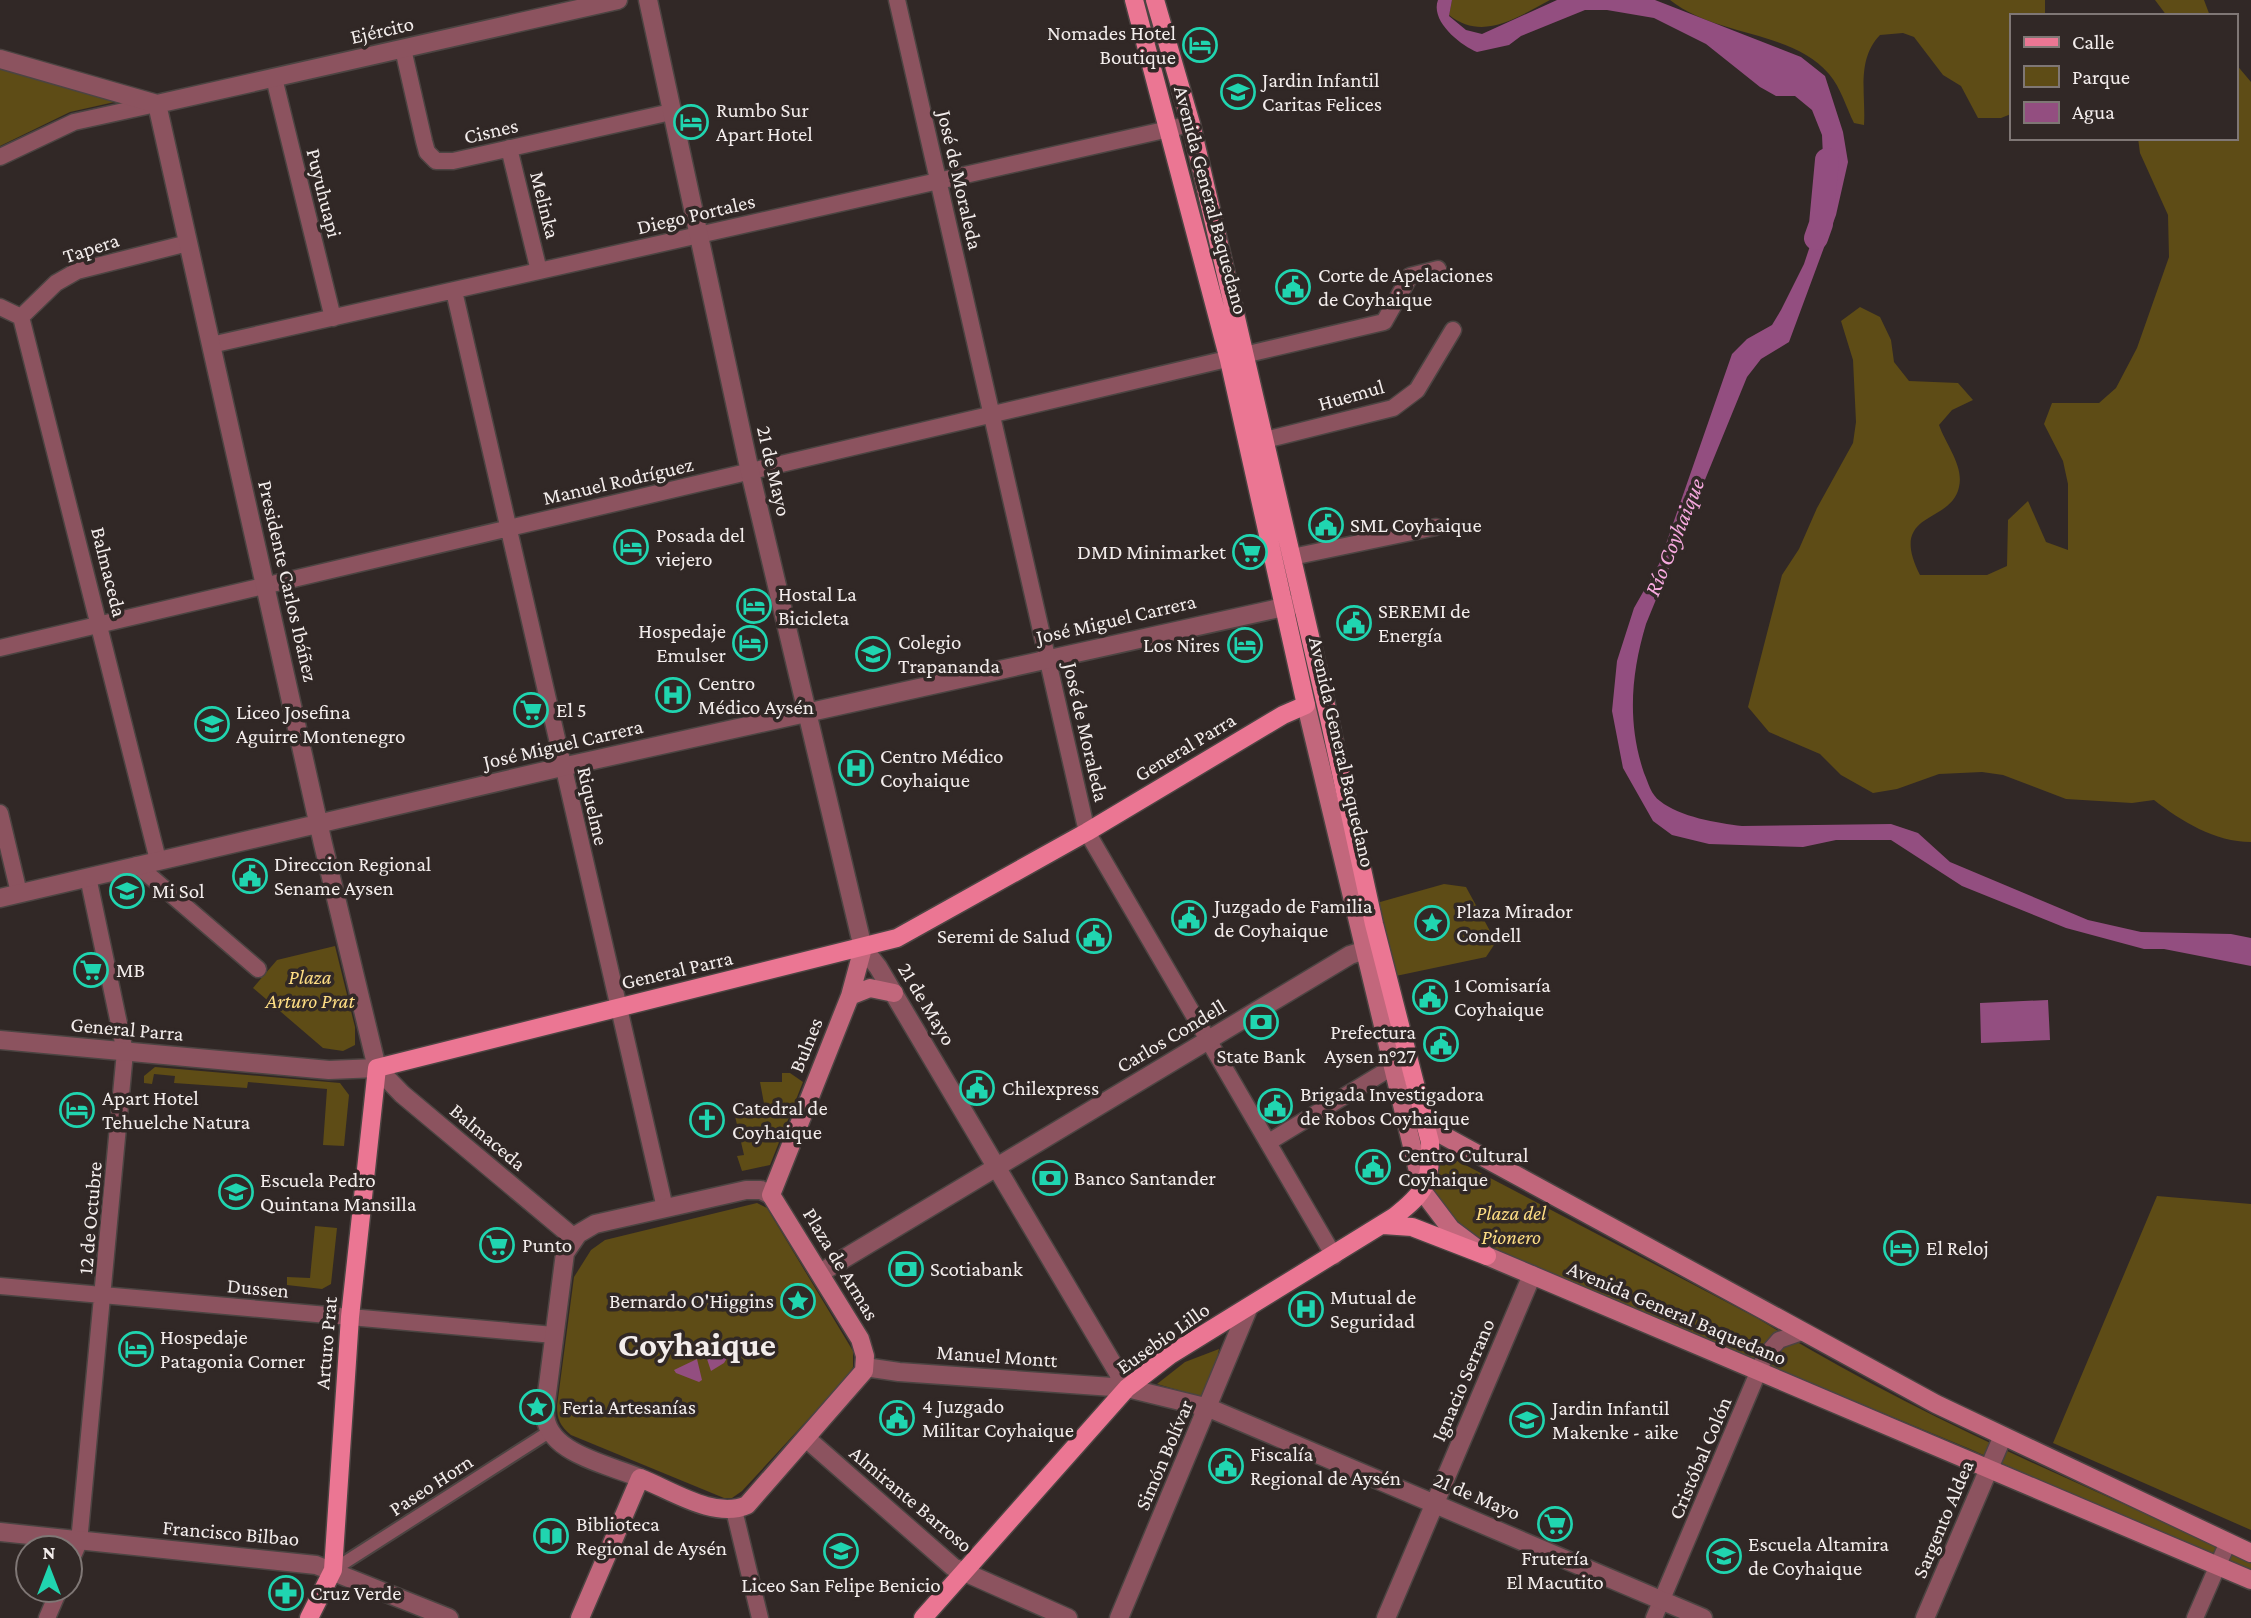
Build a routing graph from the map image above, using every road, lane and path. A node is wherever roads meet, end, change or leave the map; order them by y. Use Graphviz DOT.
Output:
graph roads {
  1 [pos="618,0"];
  2 [pos="648,0"];
  3 [pos="897,0"];
  4 [pos="1134,0"];
  5 [pos="1155,0"];
  6 [pos="403,49"];
  7 [pos="0,59"];
  8 [pos="274,78"];
  9 [pos="157,104"];
  10 [pos="671,112"];
  11 [pos="1191,124"];
  12 [pos="1171,129"];
  13 [pos="509,148"];
  14 [pos="0,157"];
  15 [pos="939,181"];
  16 [pos="698,236"];
  17 [pos="188,243"];
  18 [pos="1438,269"];
  19 [pos="539,271"];
  20 [pos="454,291"];
  21 [pos="0,307"];
  22 [pos="21,317"];
  23 [pos="333,318"];
  24 [pos="1453,330"];
  25 [pos="211,345"];
  26 [pos="1237,359"];
  27 [pos="991,416"];
  28 [pos="1265,440"];
  29 [pos="750,472"];
  30 [pos="1436,527"];
  31 [pos="508,529"];
  32 [pos="1292,557"];
  33 [pos="265,585"];
  34 [pos="1293,603"];
  35 [pos="99,625"];
  36 [pos="0,648"];
  37 [pos="1048,658"];
  38 [pos="1306,705"];
  39 [pos="807,712"];
  40 [pos="1329,718"];
  41 [pos="562,767"];
  42 [pos="0,813"];
  43 [pos="319,822"];
  44 [pos="1087,832"];
  45 [pos="158,860"];
  46 [pos="136,865"];
  47 [pos="88,877"];
  48 [pos="19,893"];
  49 [pos="0,898"];
  50 [pos="1373,947"];
  51 [pos="863,948"];
  52 [pos="258,969"];
  53 [pos="894,993"];
  54 [pos="850,996"];
  55 [pos="618,1007"];
  56 [pos="0,1040"];
  57 [pos="1207,1041"];
  58 [pos="125,1052"];
  59 [pos="1394,1066"];
  60 [pos="377,1068"];
  61 [pos="1426,1126"];
  62 [pos="1269,1142"];
  63 [pos="997,1167"];
  64 [pos="1423,1192"];
  65 [pos="771,1195"];
  66 [pos="665,1208"];
  67 [pos="1383,1225"];
  68 [pos="574,1238"];
  69 [pos="1487,1255"];
  70 [pos="1334,1256"];
  71 [pos="820,1273"];
  72 [pos="1532,1275"];
  73 [pos="0,1286"];
  74 [pos="105,1296"];
  75 [pos="1248,1308"];
  76 [pos="350,1317"];
  77 [pos="1802,1332"];
  78 [pos="554,1335"];
  79 [pos="865,1367"];
  80 [pos="1759,1373"];
  81 [pos="1127,1388"];
  82 [pos="1209,1408"];
  83 [pos="549,1432"];
  84 [pos="2002,1437"];
  85 [pos="807,1439"];
  86 [pos="1989,1469"];
  87 [pos="640,1478"];
  88 [pos="1435,1503"];
  89 [pos="734,1510"];
  90 [pos="80,1534"];
  91 [pos="84,1542"];
  92 [pos="2228,1542"];
  93 [pos="2251,1553"];
  94 [pos="2217,1566"];
  95 [pos="333,1570"];
  96 [pos="965,1574"];
  97 [pos="2251,1580"];
  98 [pos="1662,1600"];
  99 [pos="309,1618"];
  100 [pos="449,1618"];
  101 [pos="580,1618"];
  102 [pos="760,1618"];
  103 [pos="923,1618"];
  104 [pos="1068,1618"];
  105 [pos="1119,1618"];
  106 [pos="1386,1618"];
  107 [pos="1654,1618"];
  108 [pos="1703,1618"];
  109 [pos="1925,1618"];
  110 [pos="2195,1618"];
  1 -- 6 [label="street, Ejército"];
  2 -- 10 [label="street, 21 de Mayo"];
  3 -- 15 [label="street, José de Moraleda"];
  4 -- 12 [label="main road, Avenida General Baquedano"];
  5 -- 11 [label="main road, Avenida General Baquedano"];
  6 -- 8 [label="street, Ejército"];
  6 -- 13 [label="street, Cisnes"];
  7 -- 9 [label="street, Ejército"];
  8 -- 9 [label="street, Ejército"];
  8 -- 23 [label="street, Puyuhuapi"];
  9 -- 14 [label="street, Ejército"];
  9 -- 17 [label="street, Presidente Carlos Ibáñez"];
  10 -- 13 [label="street, Cisnes"];
  10 -- 16 [label="street, 21 de Mayo"];
  11 -- 12 [label="street, Diego Portales"];
  11 -- 26 [label="main road, Avenida General Baquedano"];
  12 -- 15 [label="street, Diego Portales"];
  12 -- 26 [label="main road, Avenida General Baquedano"];
  13 -- 19 [label="street, Melinka"];
  15 -- 16 [label="street, Diego Portales"];
  15 -- 27 [label="street, José de Moraleda"];
  16 -- 19 [label="street, Diego Portales"];
  16 -- 29 [label="street, 21 de Mayo"];
  17 -- 22 [label="street, Tapera"];
  17 -- 25 [label="street, Presidente Carlos Ibáñez"];
  18 -- 26 [label="street, Manuel Rodríguez"];
  19 -- 20 [label="street, Diego Portales"];
  20 -- 23 [label="street, Diego Portales"];
  20 -- 31 [label="street, Riquelme"];
  21 -- 22 [label="street"];
  22 -- 35 [label="street, Balmaceda"];
  23 -- 25 [label="street, Diego Portales"];
  24 -- 28 [label="street, Huemul"];
  25 -- 33 [label="street, Presidente Carlos Ibáñez"];
  26 -- 27 [label="street, Manuel Rodríguez"];
  26 -- 28 [label="main road, Avenida General Baquedano"];
  26 -- 34 [label="main road, Avenida General Baquedano"];
  27 -- 29 [label="street, Manuel Rodríguez"];
  27 -- 37 [label="street, José de Moraleda"];
  28 -- 32 [label="main road, Avenida General Baquedano"];
  29 -- 31 [label="street, Manuel Rodríguez"];
  29 -- 39 [label="street, 21 de Mayo"];
  30 -- 32 [label="street"];
  31 -- 33 [label="street, Manuel Rodríguez"];
  31 -- 41 [label="street, Riquelme"];
  32 -- 34 [label="main road, Avenida General Baquedano"];
  33 -- 35 [label="street, Manuel Rodríguez"];
  33 -- 43 [label="street, Presidente Carlos Ibáñez"];
  34 -- 37 [label="street, José Miguel Carrera"];
  34 -- 38 [label="main road, Avenida General Baquedano"];
  34 -- 40 [label="main road, Avenida General Baquedano"];
  35 -- 36 [label="street, Manuel Rodríguez"];
  35 -- 45 [label="street, Balmaceda"];
  37 -- 39 [label="street, José Miguel Carrera"];
  37 -- 44 [label="street, José de Moraleda"];
  38 -- 40 [label="main road"];
  38 -- 44 [label="main road, General Parra"];
  38 -- 50 [label="main road, Avenida General Baquedano"];
  39 -- 41 [label="street, José Miguel Carrera"];
  39 -- 51 [label="street, 21 de Mayo"];
  40 -- 50 [label="main road, Avenida General Baquedano"];
  41 -- 43 [label="street, José Miguel Carrera"];
  41 -- 55 [label="street, Riquelme"];
  42 -- 48 [label="street"];
  43 -- 45 [label="street, José Miguel Carrera"];
  43 -- 60 [label="street, Presidente Carlos Ibáñez"];
  44 -- 51 [label="main road, General Parra"];
  44 -- 57 [label="street, José de Moraleda"];
  45 -- 46 [label="street, José Miguel Carrera"];
  46 -- 47 [label="street, José Miguel Carrera"];
  46 -- 52 [label="street"];
  47 -- 48 [label="street, José Miguel Carrera"];
  47 -- 58 [label="street, 12 de Octubre"];
  48 -- 49 [label="street, José Miguel Carrera"];
  50 -- 57 [label="street, Carlos Condell"];
  50 -- 59 [label="main road, Avenida General Baquedano"];
  50 -- 61 [label="main road, Avenida General Baquedano"];
  51 -- 53 [label="street, 21 de Mayo"];
  51 -- 54 [label="main road, Bulnes"];
  51 -- 55 [label="main road, General Parra"];
  53 -- 54 [label="main road"];
  53 -- 63 [label="street, 21 de Mayo"];
  54 -- 65 [label="main road, Bulnes"];
  55 -- 60 [label="main road, General Parra"];
  55 -- 66 [label="street, Riquelme"];
  56 -- 58 [label="street, General Parra"];
  57 -- 62 [label="street, José de Moraleda"];
  57 -- 63 [label="street, Carlos Condell"];
  58 -- 60 [label="street, General Parra"];
  58 -- 74 [label="street, 12 de Octubre"];
  59 -- 62 [label="street"];
  59 -- 64 [label="main road, Avenida General Baquedano"];
  60 -- 68 [label="street, Balmaceda"];
  60 -- 76 [label="main road, Arturo Prat"];
  61 -- 64 [label="main road"];
  61 -- 77 [label="main road, Avenida General Baquedano"];
  62 -- 70 [label="street, José de Moraleda"];
  63 -- 71 [label="street, Carlos Condell"];
  63 -- 81 [label="street, 21 de Mayo"];
  64 -- 67 [label="main road, Eusebio Lillo"];
  64 -- 69 [label="main road, Avenida General Baquedano"];
  65 -- 66 [label="street"];
  65 -- 71 [label="main road, Plaza de Armas"];
  66 -- 68 [label="street"];
  67 -- 69 [label="main road"];
  67 -- 70 [label="main road, Eusebio Lillo"];
  68 -- 78 [label="street"];
  69 -- 72 [label="main road, Avenida General Baquedano"];
  70 -- 75 [label="main road, Eusebio Lillo"];
  71 -- 79 [label="main road, Plaza de Armas"];
  72 -- 80 [label="main road, Avenida General Baquedano"];
  72 -- 88 [label="street, Ignacio Serrano"];
  73 -- 74 [label="street, Dussen"];
  74 -- 76 [label="street, Dussen"];
  74 -- 90 [label="street, 12 de Octubre"];
  75 -- 81 [label="main road, Eusebio Lillo"];
  75 -- 82 [label="street, Simón Bolívar"];
  76 -- 78 [label="street, Dussen"];
  76 -- 95 [label="main road, Arturo Prat"];
  77 -- 80 [label="street, Cristóbal Colón"];
  77 -- 84 [label="main road, Avenida General Baquedano"];
  78 -- 83 [label="street"];
  79 -- 81 [label="street, Manuel Montt"];
  79 -- 85 [label="main road"];
  80 -- 86 [label="main road, Avenida General Baquedano"];
  80 -- 98 [label="street, Cristóbal Colón"];
  81 -- 82 [label="street, 21 de Mayo"];
  81 -- 96 [label="main road, Eusebio Lillo"];
  82 -- 88 [label="street, 21 de Mayo"];
  82 -- 105 [label="street, Simón Bolívar"];
  83 -- 87 [label="street"];
  83 -- 95 [label="street, Paseo Horn"];
  84 -- 86 [label="street, Sargento Aldea"];
  84 -- 92 [label="main road, Avenida General Baquedano"];
  85 -- 89 [label="main road"];
  85 -- 96 [label="street, Almirante Barroso"];
  86 -- 94 [label="main road, Avenida General Baquedano"];
  86 -- 109 [label="street, Sargento Aldea"];
  87 -- 89 [label="main road"];
  87 -- 101 [label="main road"];
  88 -- 98 [label="street, 21 de Mayo"];
  88 -- 106 [label="street, Ignacio Serrano"];
  89 -- 102 [label="street"];
  91 -- 95 [label="street, Francisco Bilbao"];
  92 -- 93 [label="main road, Avenida General Baquedano"];
  92 -- 94 [label="street"];
  94 -- 97 [label="main road, Avenida General Baquedano"];
  94 -- 110 [label="street"];
  95 -- 99 [label="main road, Arturo Prat"];
  95 -- 100 [label="street, Francisco Bilbao"];
  96 -- 103 [label="main road, Eusebio Lillo"];
  96 -- 104 [label="street, Almirante Barroso"];
  98 -- 107 [label="street, Cristóbal Colón"];
  98 -- 108 [label="street, 21 de Mayo"];
}
